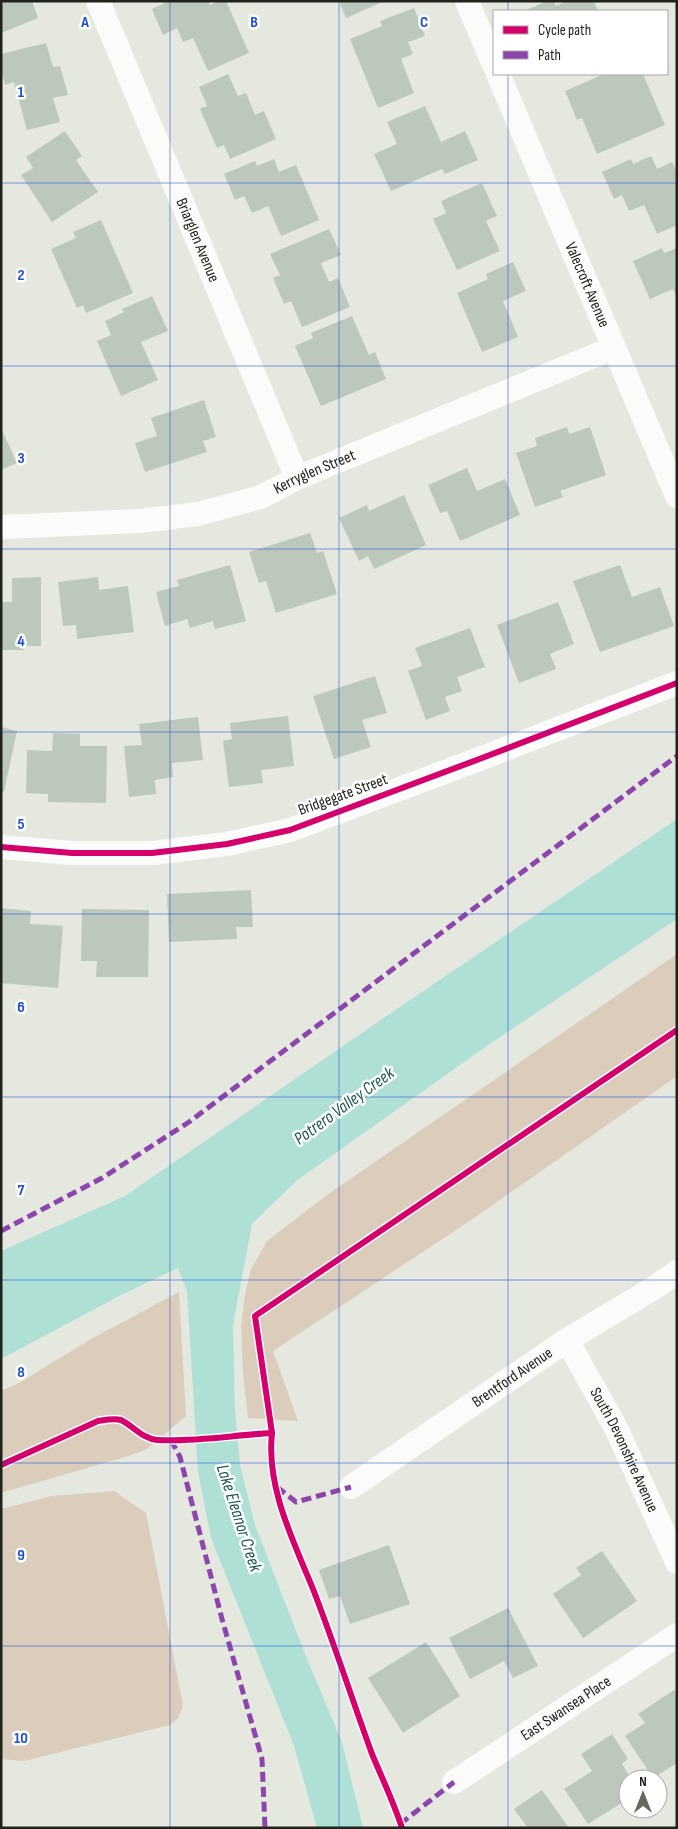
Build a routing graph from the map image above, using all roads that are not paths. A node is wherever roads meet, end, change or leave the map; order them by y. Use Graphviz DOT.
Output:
graph roads {
  1 [pos="98,1"];
  2 [pos="467,1"];
  3 [pos="493,63"];
  4 [pos="498,75"];
  5 [pos="613,348"];
  6 [pos="297,478"];
  7 [pos="677,496"];
  8 [pos="1,527"];
  9 [pos="677,683"];
  10 [pos="1,847"];
  11 [pos="677,1272"];
  12 [pos="567,1340"];
  13 [pos="351,1487"];
  14 [pos="677,1562"];
  15 [pos="677,1634"];
  16 [pos="454,1782"];
  1 -- 6 [label="street, Briarglen Avenue"];
  2 -- 3 [label="street"];
  4 -- 5 [label="street, Valecroft Avenue"];
  5 -- 6 [label="street, Kerryglen Street"];
  5 -- 7 [label="street, Valecroft Avenue"];
  6 -- 8 [label="street, Kerryglen Street"];
  9 -- 10 [label="street, Bridgegate Street"];
  11 -- 12 [label="street, Brentford Avenue"];
  12 -- 13 [label="street, Brentford Avenue"];
  12 -- 14 [label="street, South Devonshire Avenue"];
  15 -- 16 [label="street, East Swansea Place"];
}
